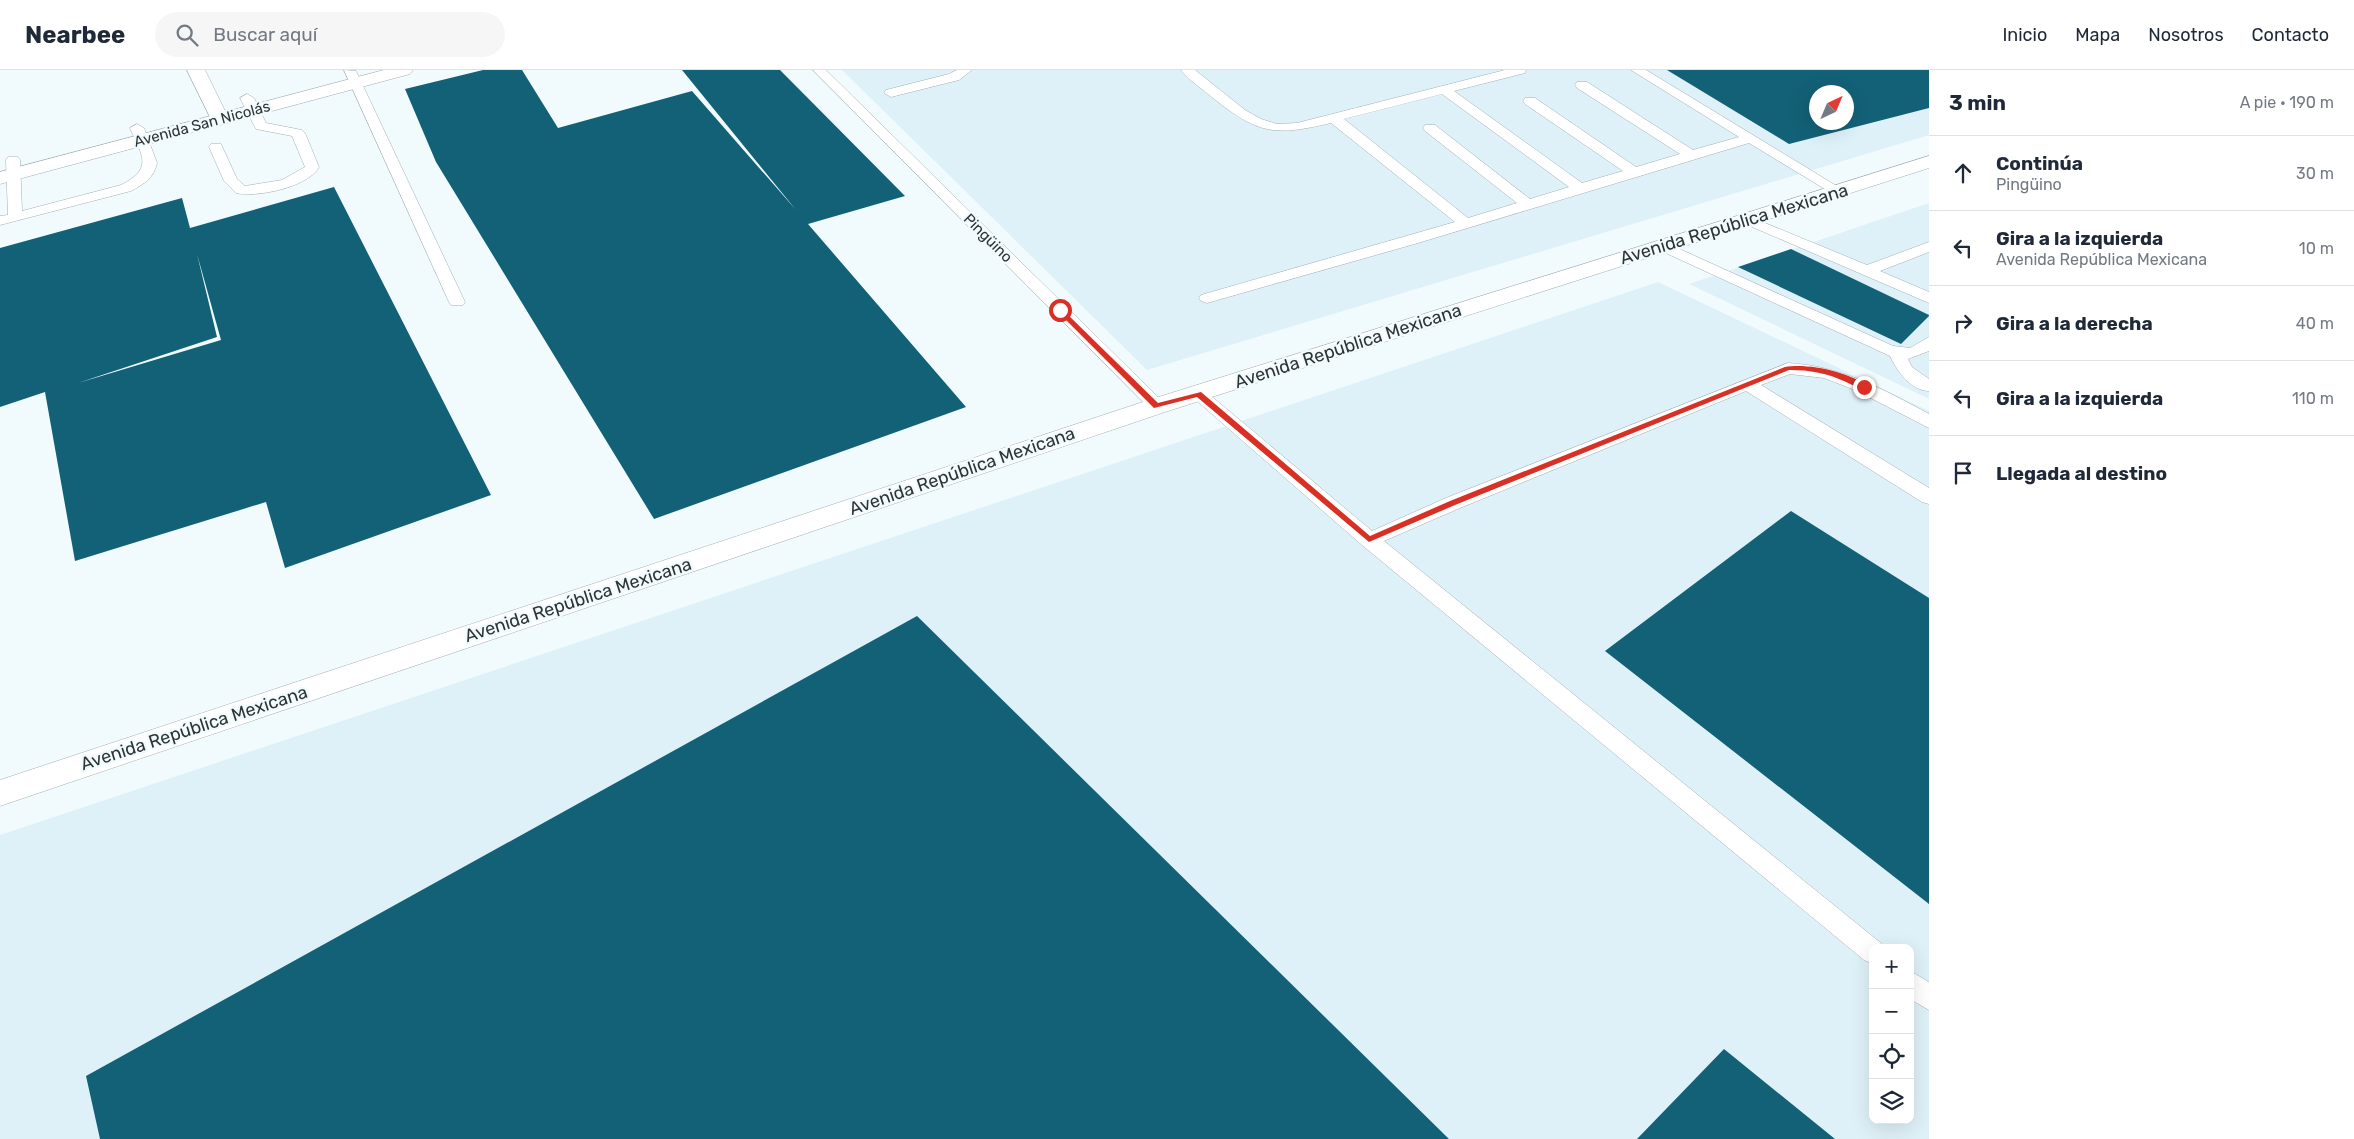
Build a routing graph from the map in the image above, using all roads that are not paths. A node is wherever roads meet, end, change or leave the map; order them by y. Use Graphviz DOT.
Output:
graph roads {
  1 [pos="196,70"];
  2 [pos="404,70"];
  3 [pos="819,70"];
  4 [pos="966,70"];
  5 [pos="1187,70"];
  6 [pos="1520,70"];
  7 [pos="1638,70"];
  8 [pos="353,75"];
  9 [pos="1582,85"];
  10 [pos="1443,89"];
  11 [pos="891,93"];
  12 [pos="1530,101"];
  13 [pos="250,105"];
  14 [pos="217,113"];
  15 [pos="1334,118"];
  16 [pos="1430,128"];
  17 [pos="140,134"];
  18 [pos="1751,138"];
  19 [pos="216,147"];
  20 [pos="1691,155"];
  21 [pos="1929,162"];
  22 [pos="7,169"];
  23 [pos="1635,173"];
  24 [pos="1580,188"];
  25 [pos="1838,191"];
  26 [pos="1528,204"];
  27 [pos="15,217"];
  28 [pos="1748,220"];
  29 [pos="0,221"];
  30 [pos="1465,223"];
  31 [pos="1662,246"];
  32 [pos="1929,247"];
  33 [pos="1866,270"];
  34 [pos="1207,298"];
  35 [pos="1929,298"];
  36 [pos="457,302"];
  37 [pos="1929,342"];
  38 [pos="1897,354"];
  39 [pos="1746,384"];
  40 [pos="1927,386"];
  41 [pos="1198,394"];
  42 [pos="1157,406"];
  43 [pos="1929,422"];
  44 [pos="1929,497"];
  45 [pos="1369,540"];
  46 [pos="0,793"];
  47 [pos="1869,949"];
  48 [pos="1914,986"];
  49 [pos="1929,998"];
  1 -- 14 [label="street"];
  2 -- 8 [label="street, Avenida San Nicolás"];
  3 -- 42 [label="lane, Pingüino"];
  4 -- 11 [label="lane"];
  5 -- 15 [label="lane"];
  6 -- 10 [label="lane"];
  7 -- 18 [label="lane"];
  8 -- 13 [label="street, Avenida San Nicolás"];
  8 -- 36 [label="lane"];
  9 -- 20 [label="lane"];
  10 -- 15 [label="lane"];
  10 -- 24 [label="lane"];
  12 -- 23 [label="lane"];
  13 -- 14 [label="street, Avenida San Nicolás"];
  13 -- 19 [label="lane"];
  14 -- 17 [label="street, Avenida San Nicolás"];
  15 -- 30 [label="lane"];
  16 -- 26 [label="lane"];
  17 -- 22 [label="street, Avenida San Nicolás"];
  17 -- 27 [label="lane"];
  18 -- 20 [label="lane"];
  18 -- 25 [label="lane"];
  20 -- 23 [label="lane"];
  21 -- 25 [label="street, Avenida República Mexicana"];
  22 -- 27 [label="lane"];
  23 -- 24 [label="lane"];
  24 -- 26 [label="lane"];
  25 -- 28 [label="street, Avenida República Mexicana"];
  26 -- 30 [label="lane"];
  27 -- 29 [label="lane"];
  28 -- 31 [label="street, Avenida República Mexicana"];
  28 -- 33 [label="lane"];
  30 -- 34 [label="lane"];
  31 -- 38 [label="lane"];
  31 -- 41 [label="street, Avenida República Mexicana"];
  32 -- 33 [label="lane"];
  33 -- 35 [label="lane"];
  37 -- 38 [label="lane"];
  38 -- 40 [label="lane"];
  39 -- 43 [label="lane"];
  39 -- 44 [label="lane"];
  39 -- 45 [label="lane"];
  41 -- 42 [label="street, Avenida República Mexicana"];
  41 -- 45 [label="lane"];
  42 -- 46 [label="street, Avenida República Mexicana"];
  45 -- 47 [label="lane"];
  48 -- 49 [label="lane"];
}
